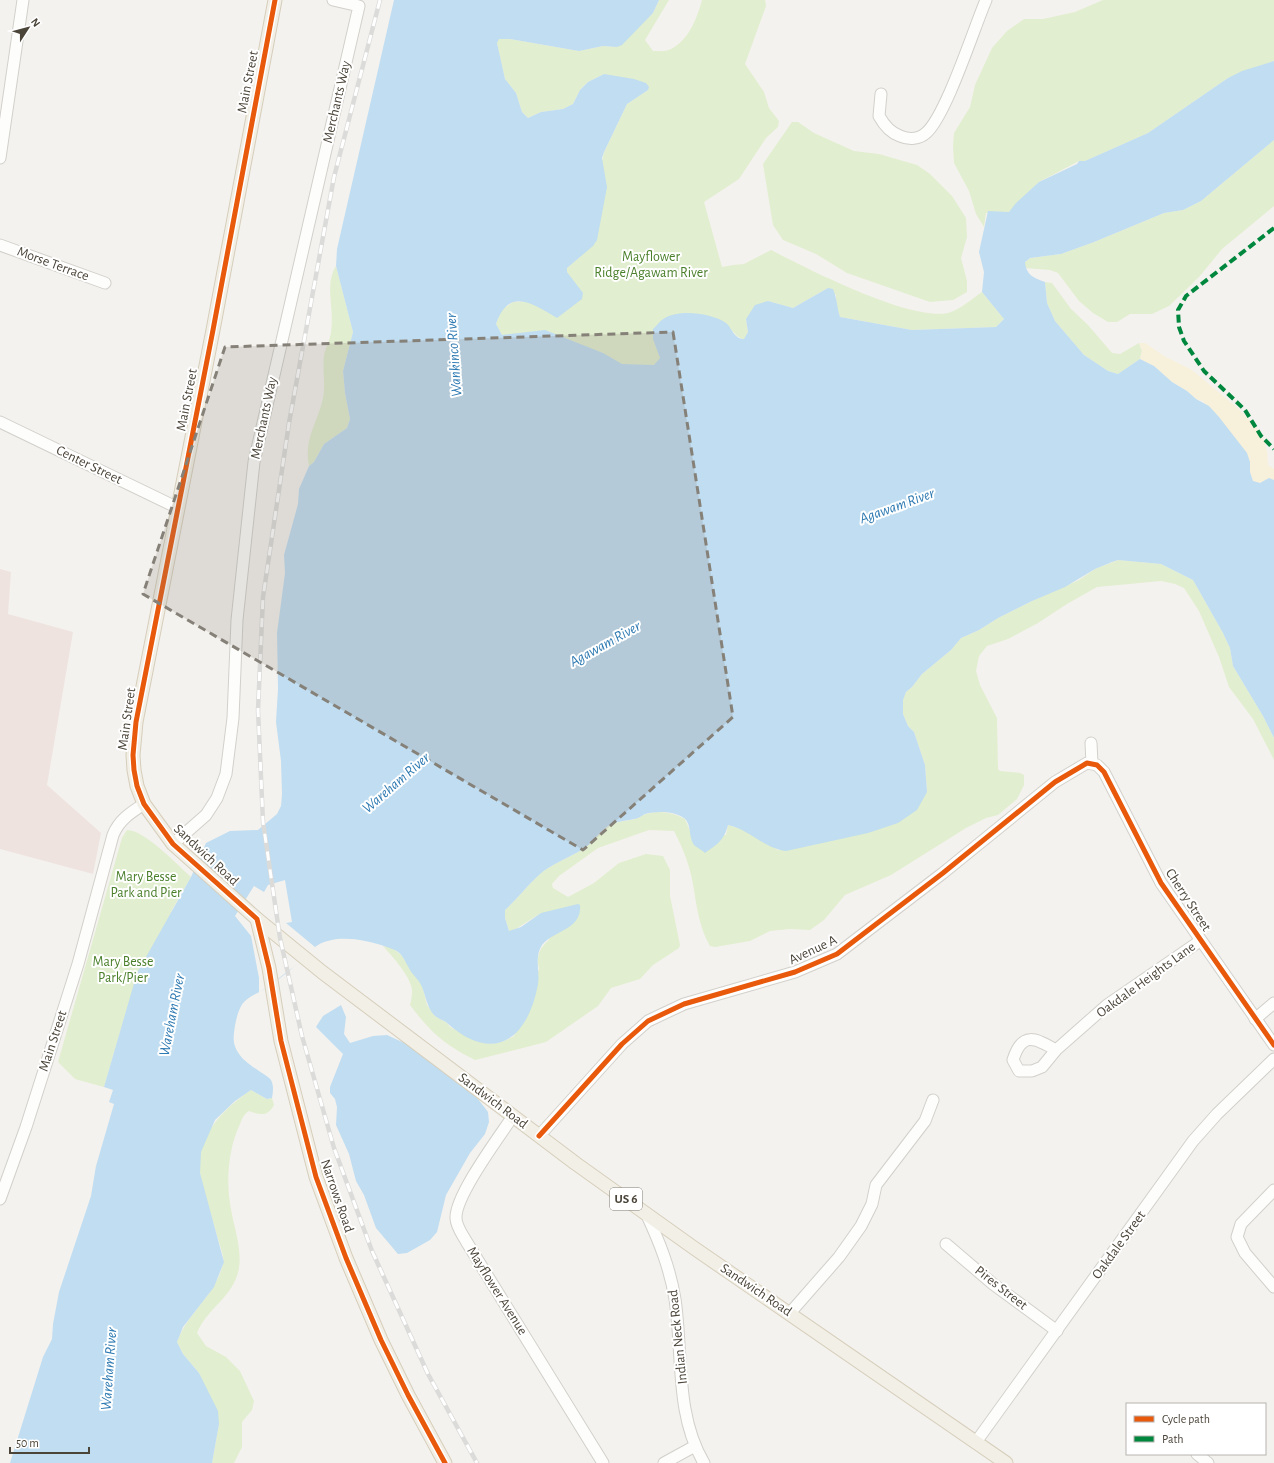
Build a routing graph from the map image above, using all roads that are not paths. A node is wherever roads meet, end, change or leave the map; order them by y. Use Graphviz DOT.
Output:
graph roads {
  1 [pos="23,0"];
  2 [pos="275,0"];
  3 [pos="333,0"];
  4 [pos="986,0"];
  5 [pos="881,94"];
  6 [pos="0,158"];
  7 [pos="0,244"];
  8 [pos="105,283"];
  9 [pos="0,422"];
  10 [pos="178,508"];
  11 [pos="1091,743"];
  12 [pos="1092,763"];
  13 [pos="144,804"];
  14 [pos="173,844"];
  15 [pos="257,919"];
  16 [pos="1200,941"];
  17 [pos="1274,1003"];
  18 [pos="1255,1019"];
  19 [pos="1274,1045"];
  20 [pos="1056,1050"];
  21 [pos="1274,1059"];
  22 [pos="933,1100"];
  23 [pos="513,1116"];
  24 [pos="539,1136"];
  25 [pos="1274,1190"];
  26 [pos="0,1199"];
  27 [pos="646,1213"];
  28 [pos="946,1244"];
  29 [pos="1274,1287"];
  30 [pos="790,1313"];
  31 [pos="1057,1331"];
  32 [pos="976,1442"];
  33 [pos="695,1446"];
  34 [pos="1198,1455"];
  35 [pos="445,1463"];
  36 [pos="603,1463"];
  37 [pos="664,1463"];
  38 [pos="704,1463"];
  39 [pos="1006,1463"];
  40 [pos="1208,1463"];
  1 -- 6 [label="street"];
  2 -- 10 [label="main road, Main Street / US 6"];
  3 -- 14 [label="street, Merchants Way"];
  4 -- 5 [label="street"];
  7 -- 8 [label="street, Morse Terrace"];
  9 -- 10 [label="street, Center Street"];
  10 -- 13 [label="main road, Main Street / US 6"];
  11 -- 12 [label="street"];
  12 -- 16 [label="street, Cherry Street"];
  12 -- 24 [label="street, Avenue A"];
  13 -- 14 [label="main road, Sandwich Road / US 6"];
  13 -- 26 [label="street, Main Street"];
  14 -- 15 [label="main road, Sandwich Road / US 6"];
  15 -- 23 [label="main road, Sandwich Road / US 6"];
  15 -- 35 [label="main road, Narrows Road"];
  16 -- 18 [label="street, Cherry Street"];
  16 -- 20 [label="street, Oakdale Heights Lane"];
  17 -- 18 [label="street"];
  18 -- 19 [label="street, Cherry Street"];
  21 -- 31 [label="street, Oakdale Street"];
  22 -- 30 [label="street"];
  23 -- 24 [label="main road, Sandwich Road / US 6"];
  23 -- 36 [label="street, Mayflower Avenue"];
  24 -- 27 [label="main road, Sandwich Road / US 6"];
  25 -- 29 [label="street"];
  27 -- 30 [label="main road, Sandwich Road / US 6"];
  27 -- 33 [label="street, Indian Neck Road"];
  28 -- 31 [label="street, Pires Street"];
  30 -- 32 [label="main road, Sandwich Road / US 6"];
  31 -- 32 [label="street, Oakdale Street"];
  32 -- 39 [label="main road, Sandwich Road / US 6"];
  33 -- 37 [label="street"];
  33 -- 38 [label="street, Indian Neck Road"];
  34 -- 40 [label="street"];
}
